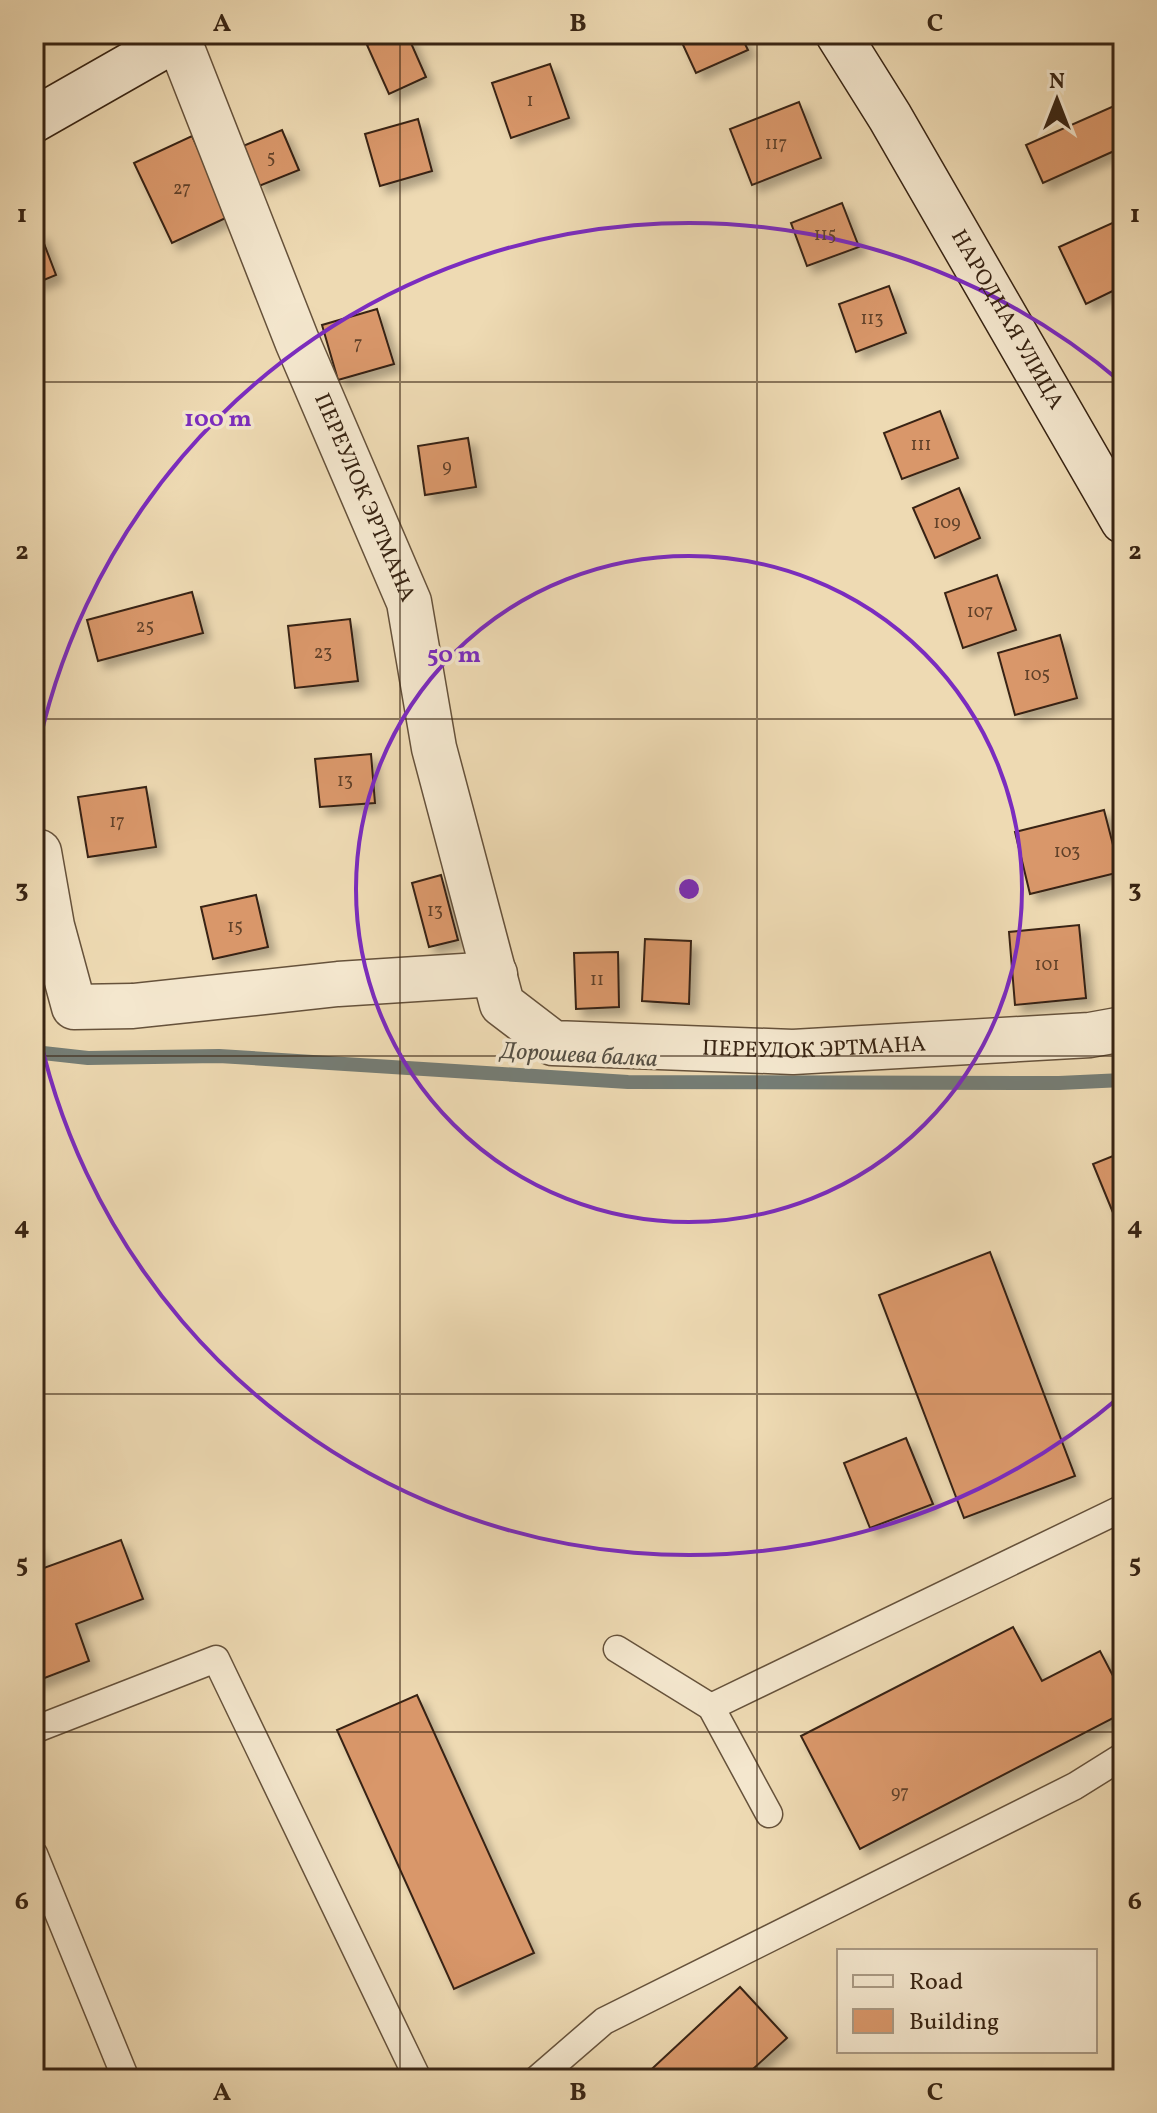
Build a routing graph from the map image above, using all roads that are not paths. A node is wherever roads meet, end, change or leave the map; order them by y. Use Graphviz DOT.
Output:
graph roads {
  1 [pos="838,34"];
  2 [pos="182,36"];
  3 [pos="34,120"];
  4 [pos="1123,521"];
  5 [pos="39,852"];
  6 [pos="495,974"];
  7 [pos="1123,1029"];
  8 [pos="1123,1508"];
  9 [pos="617,1649"];
  10 [pos="711,1707"];
  11 [pos="34,1730"];
  12 [pos="1123,1756"];
  13 [pos="769,1814"];
  14 [pos="34,1854"];
  15 [pos="126,2079"];
  16 [pos="418,2079"];
  17 [pos="537,2079"];
  1 -- 4 [label="street, НАРОДНАЯ УЛИЦА"];
  2 -- 3 [label="street, ПЕРЕУЛОК ЭРТМАНА"];
  2 -- 6 [label="street, ПЕРЕУЛОК ЭРТМАНА"];
  5 -- 6 [label="street"];
  6 -- 7 [label="street, ПЕРЕУЛОК ЭРТМАНА"];
  8 -- 10 [label="lane"];
  9 -- 10 [label="lane"];
  10 -- 13 [label="lane"];
  11 -- 16 [label="lane"];
  12 -- 17 [label="lane"];
  14 -- 15 [label="lane"];
}
